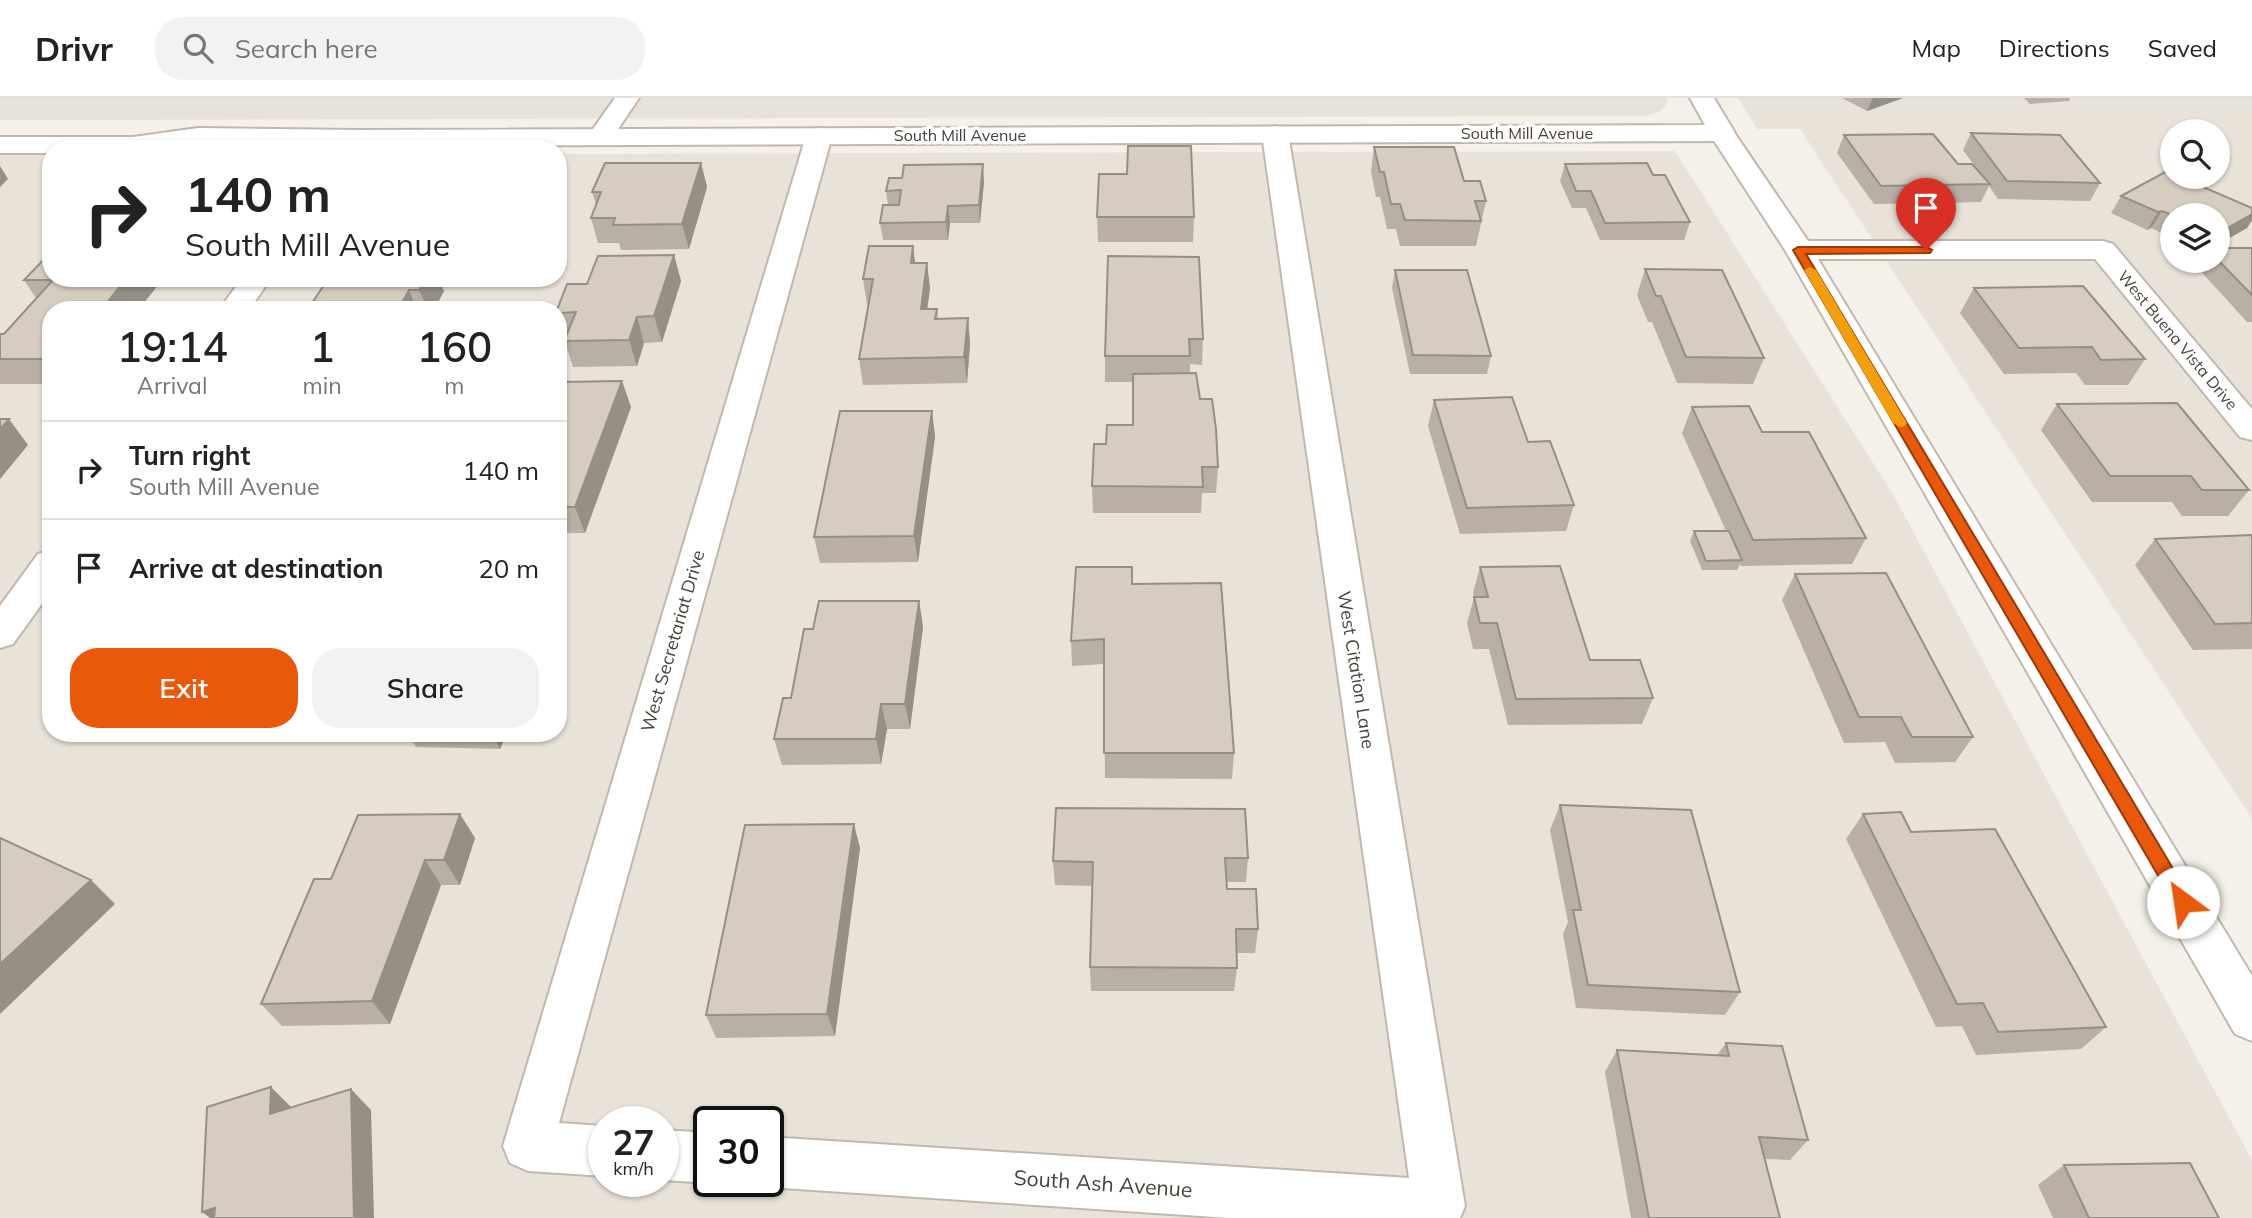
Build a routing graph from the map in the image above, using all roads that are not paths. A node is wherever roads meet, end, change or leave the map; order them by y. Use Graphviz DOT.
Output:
graph roads {
  1 [pos="627,98"];
  2 [pos="1702,98"];
  3 [pos="0,126"];
  4 [pos="1722,133"];
  5 [pos="1275,134"];
  6 [pos="198,136"];
  7 [pos="601,136"];
  8 [pos="819,136"];
  9 [pos="169,140"];
  10 [pos="287,140"];
  11 [pos="460,140"];
  12 [pos="0,145"];
  13 [pos="42,145"];
  14 [pos="1798,250"];
  15 [pos="2252,430"];
  16 [pos="42,576"];
  17 [pos="0,634"];
  18 [pos="2252,1019"];
  19 [pos="588,1150"];
  20 [pos="784,1163"];
  21 [pos="1438,1206"];
  1 -- 7 [label="street"];
  2 -- 4 [label="street"];
  3 -- 6 [label="street, South Mill Avenue"];
  4 -- 5 [label="street, South Mill Avenue"];
  4 -- 14 [label="street"];
  5 -- 8 [label="street, South Mill Avenue"];
  5 -- 21 [label="street, West Citation Lane"];
  6 -- 9 [label="street, South Mill Avenue"];
  6 -- 10 [label="street, South Mill Avenue"];
  7 -- 8 [label="street, South Mill Avenue"];
  7 -- 11 [label="street, South Mill Avenue"];
  8 -- 19 [label="street, West Secretariat Drive"];
  12 -- 13 [label="street, South Mill Avenue"];
  14 -- 15 [label="street, West Buena Vista Drive"];
  14 -- 18 [label="street"];
  16 -- 17 [label="street"];
  20 -- 21 [label="street, South Ash Avenue"];
}
